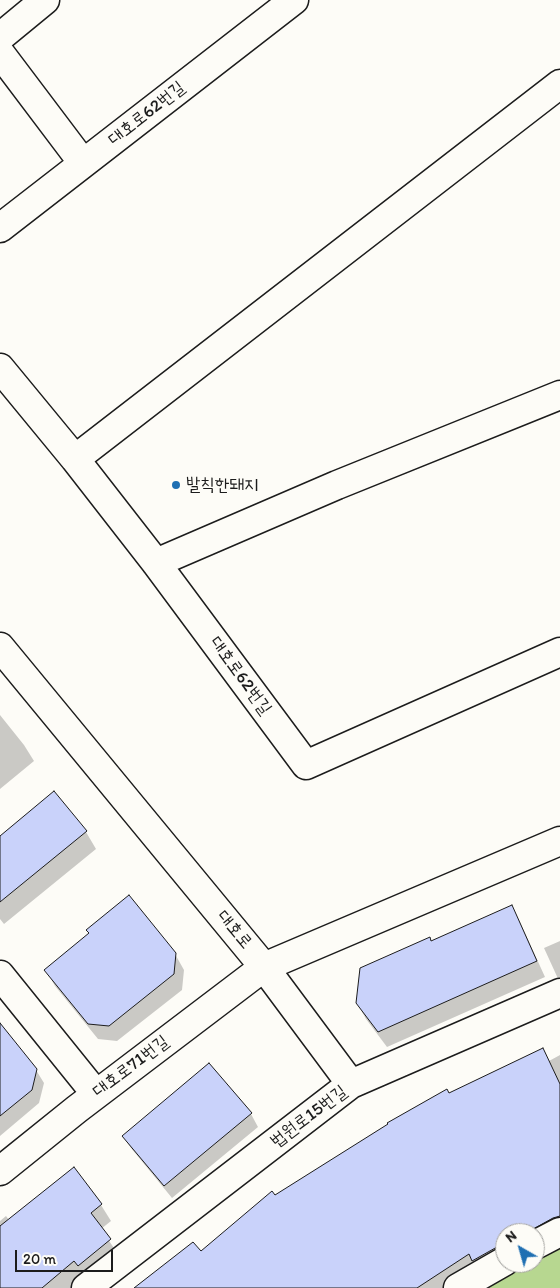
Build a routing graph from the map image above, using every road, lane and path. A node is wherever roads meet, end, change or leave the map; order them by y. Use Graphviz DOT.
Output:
graph roads {
  1 [pos="45,0"];
  2 [pos="294,0"];
  3 [pos="0,36"];
  4 [pos="0,53"];
  5 [pos="560,84"];
  6 [pos="83,163"];
  7 [pos="0,228"];
  8 [pos="0,368"];
  9 [pos="560,395"];
  10 [pos="75,458"];
  11 [pos="156,563"];
  12 [pos="0,646"];
  13 [pos="560,652"];
  14 [pos="560,841"];
  15 [pos="264,967"];
  16 [pos="0,976"];
  17 [pos="560,993"];
  18 [pos="351,1084"];
  19 [pos="96,1094"];
  20 [pos="0,1171"];
  21 [pos="560,1232"];
  22 [pos="545,1240"];
  23 [pos="495,1267"];
  24 [pos="86,1288"];
  25 [pos="458,1288"];
  1 -- 3 [label="street"];
  2 -- 6 [label="street, 대호로62번길"];
  4 -- 6 [label="street"];
  5 -- 10 [label="street"];
  6 -- 7 [label="street, 대호로62번길"];
  8 -- 10 [label="street, 대호로62번길"];
  9 -- 11 [label="street"];
  10 -- 11 [label="street, 대호로62번길"];
  11 -- 13 [label="street, 대호로62번길"];
  12 -- 15 [label="street, 대호로"];
  14 -- 15 [label="street, 대호로"];
  15 -- 18 [label="street"];
  15 -- 19 [label="street, 대호로71번길"];
  16 -- 19 [label="street"];
  17 -- 18 [label="street, 법원로15번길"];
  18 -- 24 [label="street, 법원로15번길"];
  19 -- 20 [label="street, 대호로71번길"];
  21 -- 22 [label="street"];
  23 -- 25 [label="street"];
}
